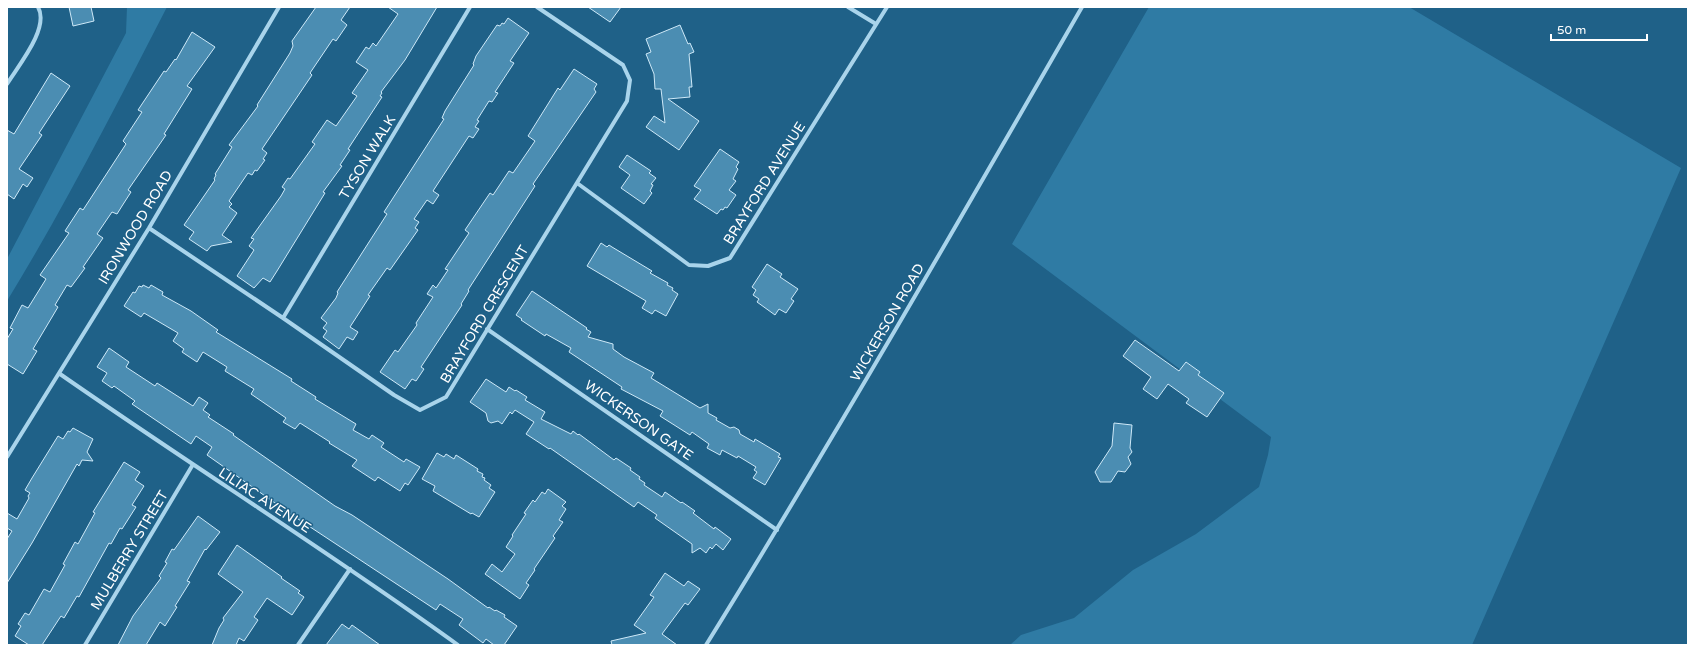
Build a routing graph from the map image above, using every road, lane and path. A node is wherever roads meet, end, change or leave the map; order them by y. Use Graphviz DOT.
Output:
graph roads {
  1 [pos="38,7"];
  2 [pos="279,7"];
  3 [pos="470,7"];
  4 [pos="537,7"];
  5 [pos="848,7"];
  6 [pos="887,7"];
  7 [pos="1082,7"];
  8 [pos="876,24"];
  9 [pos="7,84"];
  10 [pos="577,183"];
  11 [pos="148,228"];
  12 [pos="283,318"];
  13 [pos="487,329"];
  14 [pos="60,374"];
  15 [pos="7,457"];
  16 [pos="192,466"];
  17 [pos="777,530"];
  18 [pos="350,569"];
  19 [pos="85,645"];
  20 [pos="298,645"];
  21 [pos="458,645"];
  22 [pos="706,645"];
  1 -- 9 [label="street"];
  2 -- 11 [label="street, IRONWOOD ROAD"];
  3 -- 12 [label="street, TYSON WALK"];
  4 -- 10 [label="street, BRAYFORD CRESCENT"];
  5 -- 8 [label="street"];
  6 -- 8 [label="street, BRAYFORD AVENUE"];
  7 -- 17 [label="street, WICKERSON ROAD"];
  8 -- 10 [label="street, BRAYFORD AVENUE"];
  10 -- 13 [label="street, BRAYFORD CRESCENT"];
  11 -- 12 [label="street, BRAYFORD CRESCENT"];
  11 -- 14 [label="street, IRONWOOD ROAD"];
  12 -- 13 [label="street, BRAYFORD CRESCENT"];
  13 -- 17 [label="street, WICKERSON GATE"];
  14 -- 15 [label="street, IRONWOOD ROAD"];
  14 -- 16 [label="street, LILIAC AVENUE"];
  16 -- 18 [label="street, LILIAC AVENUE"];
  16 -- 19 [label="street, MULBERRY STREET"];
  17 -- 22 [label="street, WICKERSON ROAD"];
  18 -- 20 [label="street"];
  18 -- 21 [label="street, LILIAC AVENUE"];
}
